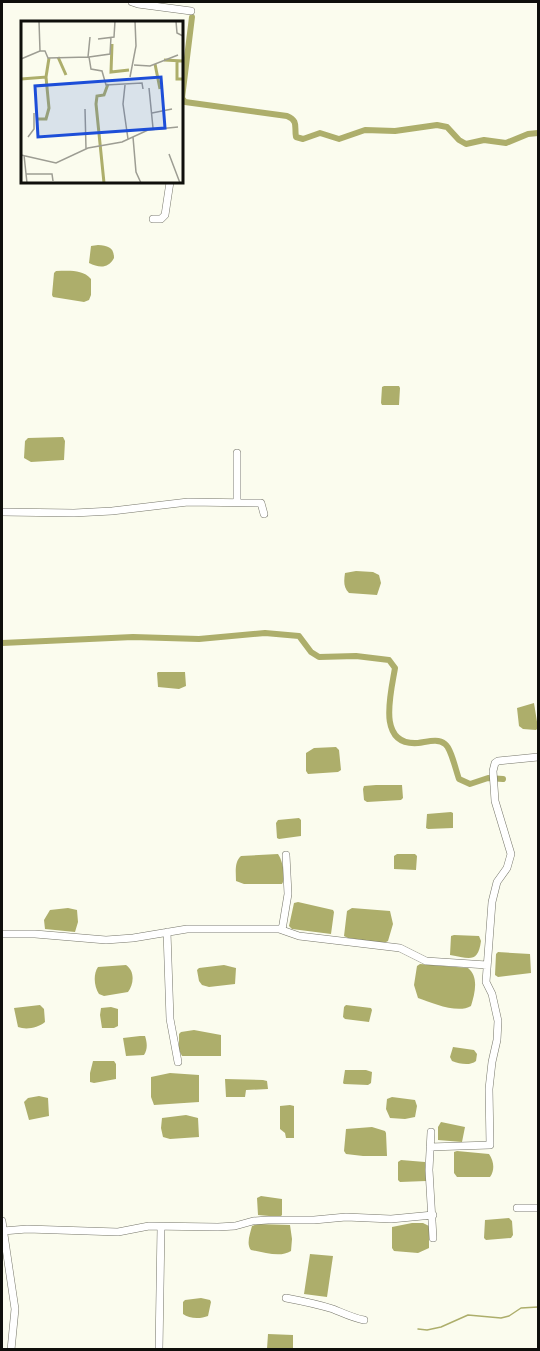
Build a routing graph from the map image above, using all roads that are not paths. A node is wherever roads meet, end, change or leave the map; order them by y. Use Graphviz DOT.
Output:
graph roads {
  1 [pos="132,2"];
  2 [pos="192,11"];
  3 [pos="170,183"];
  4 [pos="153,219"];
  5 [pos="237,453"];
  6 [pos="237,502"];
  7 [pos="2,512"];
  8 [pos="264,514"];
  9 [pos="538,757"];
  10 [pos="286,855"];
  11 [pos="282,930"];
  12 [pos="168,932"];
  13 [pos="2,934"];
  14 [pos="487,965"];
  15 [pos="178,1062"];
  16 [pos="431,1132"];
  17 [pos="430,1147"];
  18 [pos="517,1208"];
  19 [pos="538,1208"];
  20 [pos="433,1215"];
  21 [pos="2,1221"];
  22 [pos="161,1227"];
  23 [pos="3,1231"];
  24 [pos="433,1238"];
  25 [pos="5,1259"];
  26 [pos="286,1298"];
  27 [pos="364,1320"];
  28 [pos="11,1350"];
  29 [pos="159,1350"];
  1 -- 2 [label="street"];
  3 -- 4 [label="street"];
  5 -- 6 [label="street"];
  6 -- 7 [label="street"];
  6 -- 8 [label="street"];
  9 -- 14 [label="street"];
  10 -- 11 [label="street"];
  11 -- 12 [label="street"];
  11 -- 14 [label="street"];
  12 -- 13 [label="street"];
  12 -- 15 [label="street"];
  14 -- 17 [label="street"];
  16 -- 17 [label="street"];
  17 -- 20 [label="street"];
  18 -- 19 [label="street"];
  20 -- 22 [label="street"];
  20 -- 24 [label="street"];
  21 -- 23 [label="street"];
  22 -- 23 [label="street"];
  22 -- 29 [label="street"];
  23 -- 25 [label="street"];
  25 -- 28 [label="street"];
  26 -- 27 [label="street"];
}
